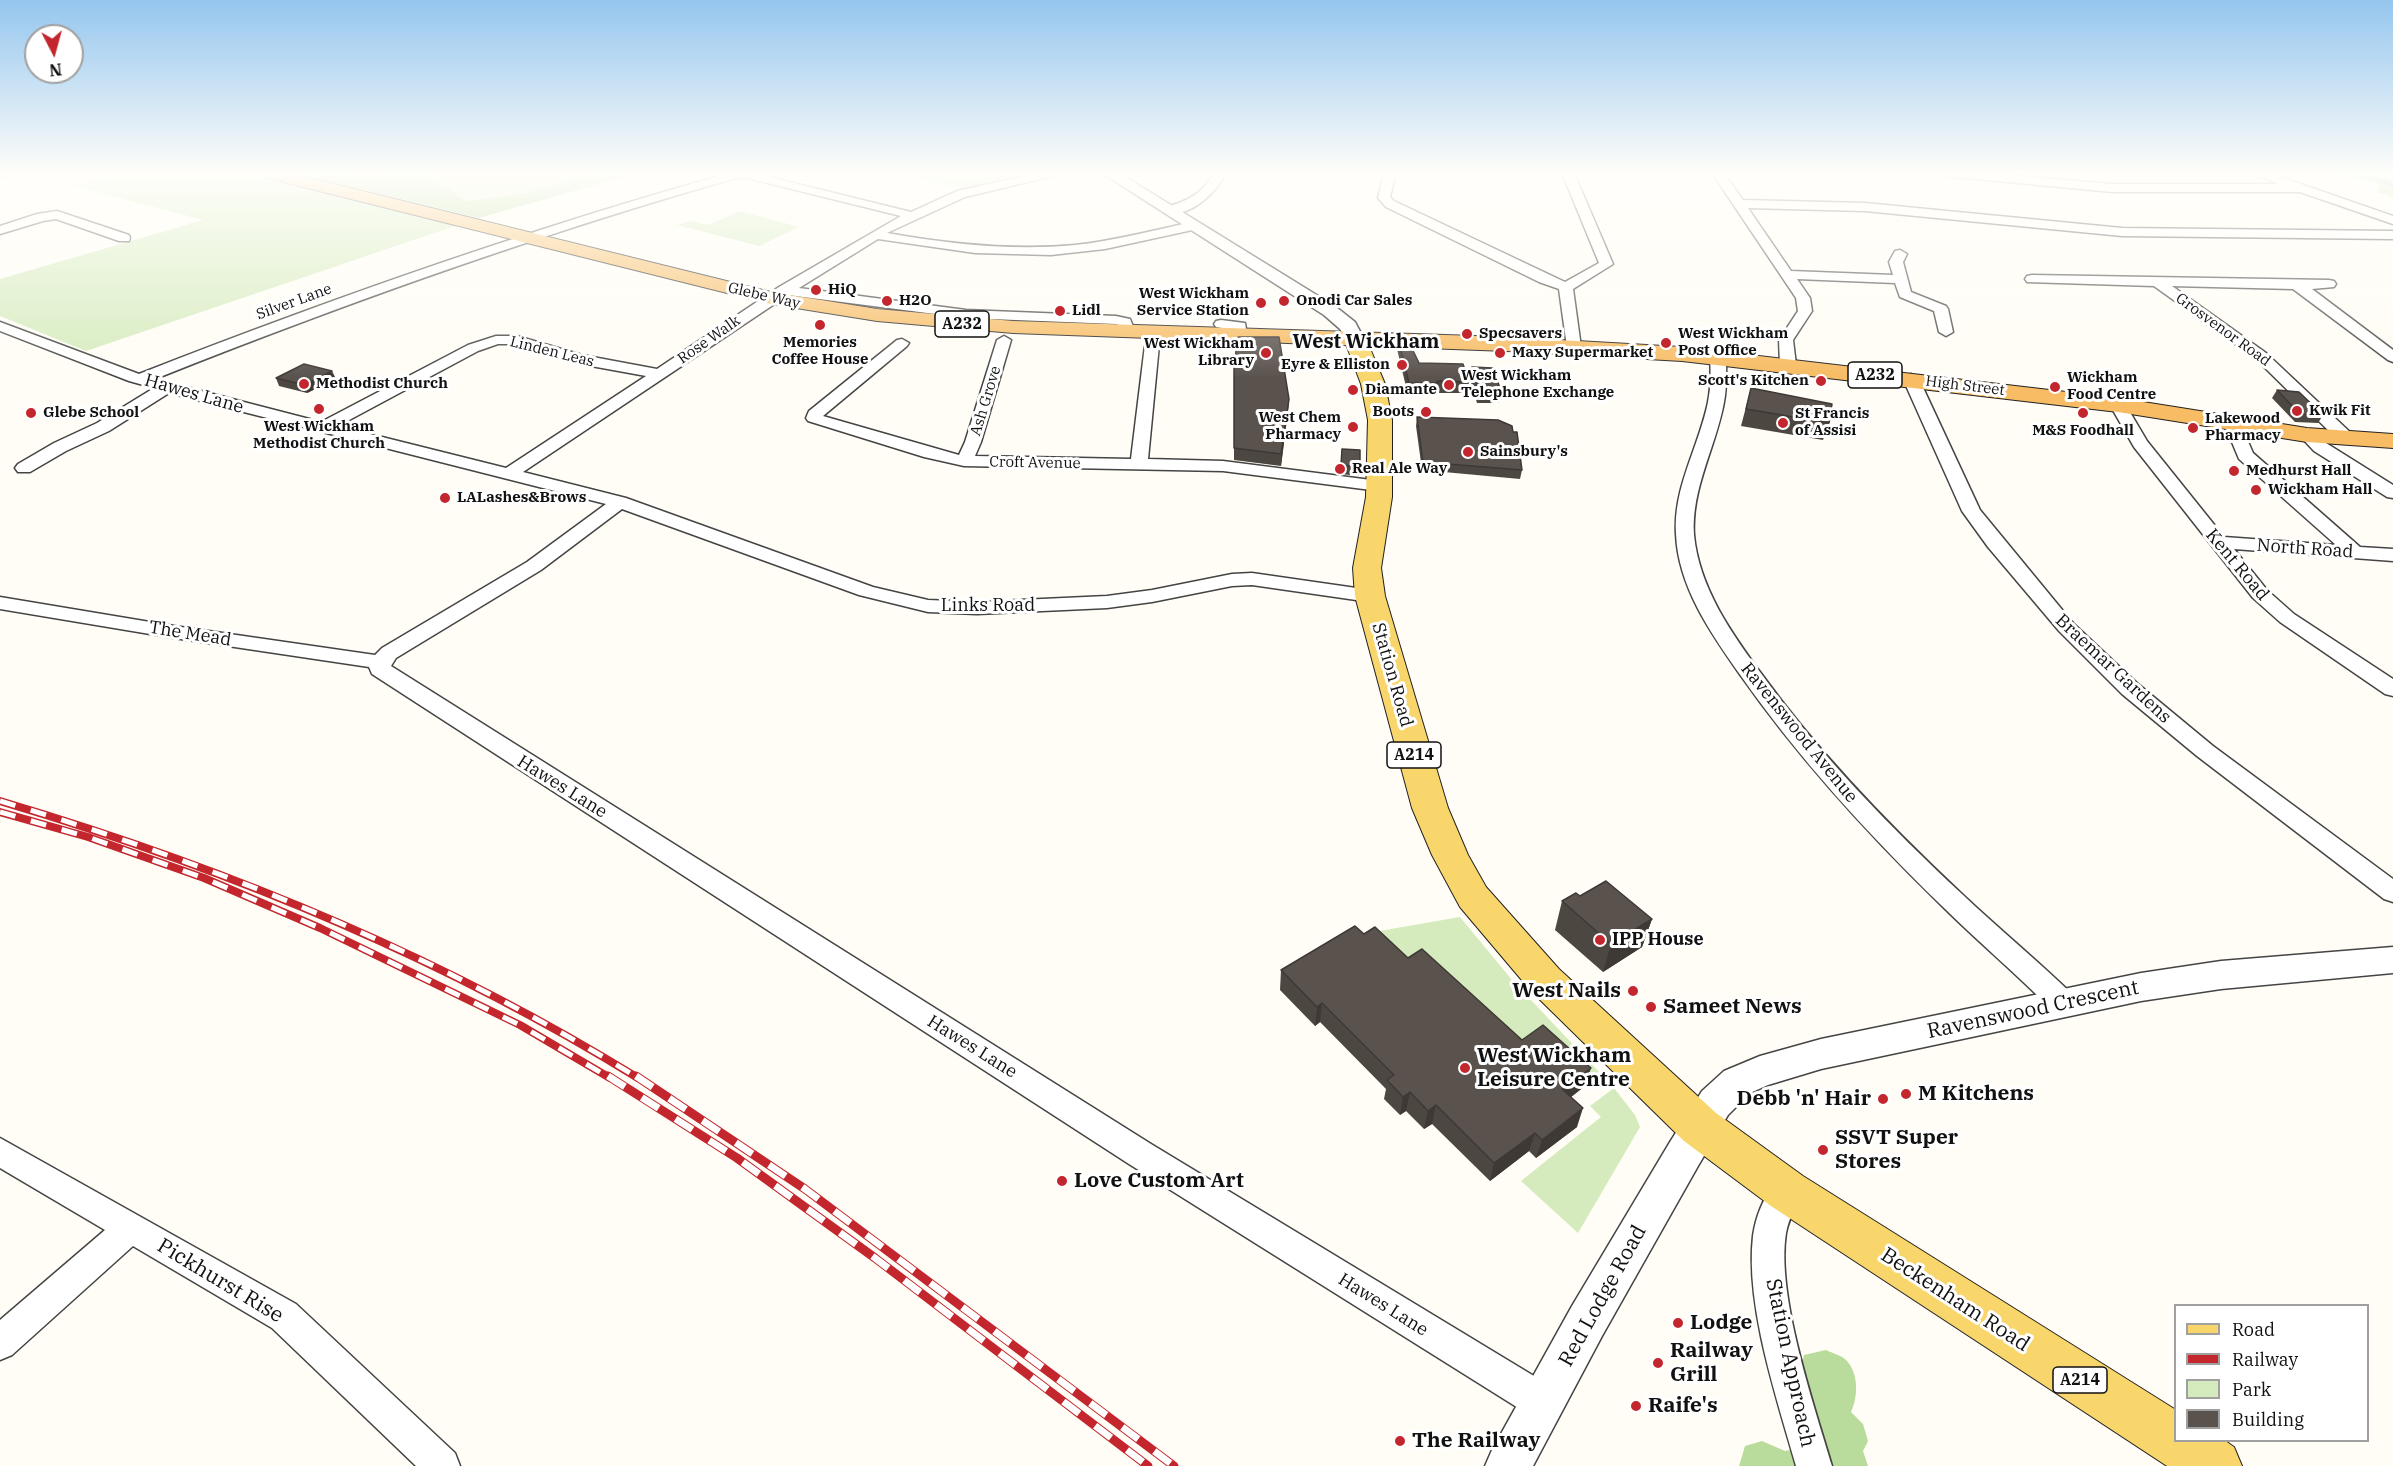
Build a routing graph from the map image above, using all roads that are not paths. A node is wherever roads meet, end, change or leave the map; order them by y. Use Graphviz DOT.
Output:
graph roads {
  1 [pos="513,241"];
  2 [pos="551,241"];
  3 [pos="864,241"];
  4 [pos="923,241"];
  5 [pos="1120,241"];
  6 [pos="1218,241"];
  7 [pos="1467,241"];
  8 [pos="1597,241"];
  9 [pos="1764,241"];
  10 [pos="1900,254"];
  11 [pos="1788,276"];
  12 [pos="1901,279"];
  13 [pos="2032,279"];
  14 [pos="2156,281"];
  15 [pos="2329,284"];
  16 [pos="2296,285"];
  17 [pos="1567,287"];
  18 [pos="777,294"];
  19 [pos="1221,324"];
  20 [pos="0,326"];
  21 [pos="1946,332"];
  22 [pos="1240,335"];
  23 [pos="1354,339"];
  24 [pos="1004,340"];
  25 [pos="902,343"];
  26 [pos="1152,345"];
  27 [pos="1574,347"];
  28 [pos="1718,357"];
  29 [pos="2393,357"];
  30 [pos="1788,365"];
  31 [pos="659,374"];
  32 [pos="141,379"];
  33 [pos="1911,380"];
  34 [pos="167,387"];
  35 [pos="2118,405"];
  36 [pos="2232,423"];
  37 [pos="322,428"];
  38 [pos="2307,435"];
  39 [pos="2346,438"];
  40 [pos="2393,441"];
  41 [pos="964,461"];
  42 [pos="1138,465"];
  43 [pos="24,468"];
  44 [pos="508,474"];
  45 [pos="1379,486"];
  46 [pos="2393,492"];
  47 [pos="620,502"];
  48 [pos="2217,542"];
  49 [pos="2355,552"];
  50 [pos="2393,555"];
  51 [pos="1370,596"];
  52 [pos="0,603"];
  53 [pos="380,662"];
  54 [pos="2393,688"];
  55 [pos="2393,892"];
  56 [pos="2393,960"];
  57 [pos="2063,1003"];
  58 [pos="1700,1127"];
  59 [pos="0,1152"];
  60 [pos="1786,1191"];
  61 [pos="130,1228"];
  62 [pos="0,1343"];
  63 [pos="1544,1403"];
  64 [pos="2174,1440"];
  65 [pos="2178,1442"];
  66 [pos="442,1466"];
  67 [pos="1508,1466"];
  68 [pos="1814,1466"];
  69 [pos="2215,1466"];
  1 -- 32 [label="street, Silver Lane"];
  2 -- 18 [label="highway, Glebe Way / A232"];
  3 -- 18 [label="street, Rose Walk"];
  4 -- 5 [label="street"];
  6 -- 23 [label="street"];
  7 -- 17 [label="street"];
  8 -- 17 [label="street"];
  9 -- 11 [label="street"];
  10 -- 12 [label="street"];
  11 -- 12 [label="street"];
  11 -- 30 [label="street"];
  12 -- 21 [label="street"];
  13 -- 14 [label="street"];
  14 -- 16 [label="street, Grosvenor Road"];
  14 -- 39 [label="street, Grosvenor Road"];
  15 -- 16 [label="street, Grosvenor Road"];
  16 -- 29 [label="street"];
  17 -- 27 [label="street"];
  18 -- 22 [label="highway, Glebe Way / A232"];
  18 -- 31 [label="street, Rose Walk"];
  19 -- 22 [label="street"];
  20 -- 32 [label="street, Hawes Lane"];
  22 -- 23 [label="highway, Glebe Way / A232"];
  23 -- 27 [label="highway, High Street / A232"];
  23 -- 45 [label="main road, Station Road / A214"];
  24 -- 41 [label="street, Ash Grove"];
  25 -- 41 [label="street, Croft Avenue"];
  26 -- 42 [label="street"];
  27 -- 28 [label="highway, High Street / A232"];
  28 -- 30 [label="highway, High Street / A232"];
  28 -- 57 [label="street, Ravenswood Avenue"];
  30 -- 33 [label="highway, High Street / A232"];
  31 -- 37 [label="street, Linden Leas"];
  31 -- 44 [label="street, Rose Walk"];
  32 -- 34 [label="street, Hawes Lane"];
  33 -- 35 [label="highway, High Street / A232"];
  33 -- 55 [label="street, Braemar Gardens"];
  34 -- 37 [label="street, Hawes Lane"];
  34 -- 43 [label="street"];
  35 -- 36 [label="highway, High Street / A232"];
  35 -- 48 [label="street, Kent Road"];
  36 -- 38 [label="highway, High Street / A232"];
  36 -- 49 [label="street"];
  37 -- 44 [label="street, Hawes Lane"];
  38 -- 39 [label="highway, High Street / A232"];
  38 -- 46 [label="street"];
  39 -- 40 [label="highway, High Street / A232"];
  41 -- 42 [label="street, Croft Avenue"];
  42 -- 45 [label="street, Croft Avenue"];
  44 -- 47 [label="street, Hawes Lane"];
  45 -- 51 [label="main road, Station Road / A214"];
  47 -- 51 [label="street, Links Road"];
  47 -- 53 [label="street"];
  48 -- 49 [label="street, North Road"];
  48 -- 54 [label="street, Kent Road"];
  49 -- 50 [label="street, North Road"];
  51 -- 58 [label="main road, Station Road / A214"];
  52 -- 53 [label="street, The Mead"];
  53 -- 63 [label="street, Hawes Lane"];
  56 -- 57 [label="street, Ravenswood Crescent"];
  57 -- 58 [label="street, Ravenswood Crescent"];
  58 -- 60 [label="main road, Beckenham Road / A214"];
  58 -- 63 [label="street, Red Lodge Road"];
  59 -- 61 [label="street, Pickhurst Rise"];
  60 -- 64 [label="main road, Beckenham Road / A214"];
  60 -- 68 [label="street, Station Approach"];
  61 -- 62 [label="street"];
  61 -- 66 [label="street, Pickhurst Rise"];
  63 -- 67 [label="street, Red Lodge Road"];
  65 -- 69 [label="main road, Beckenham Road / A214"];
}
